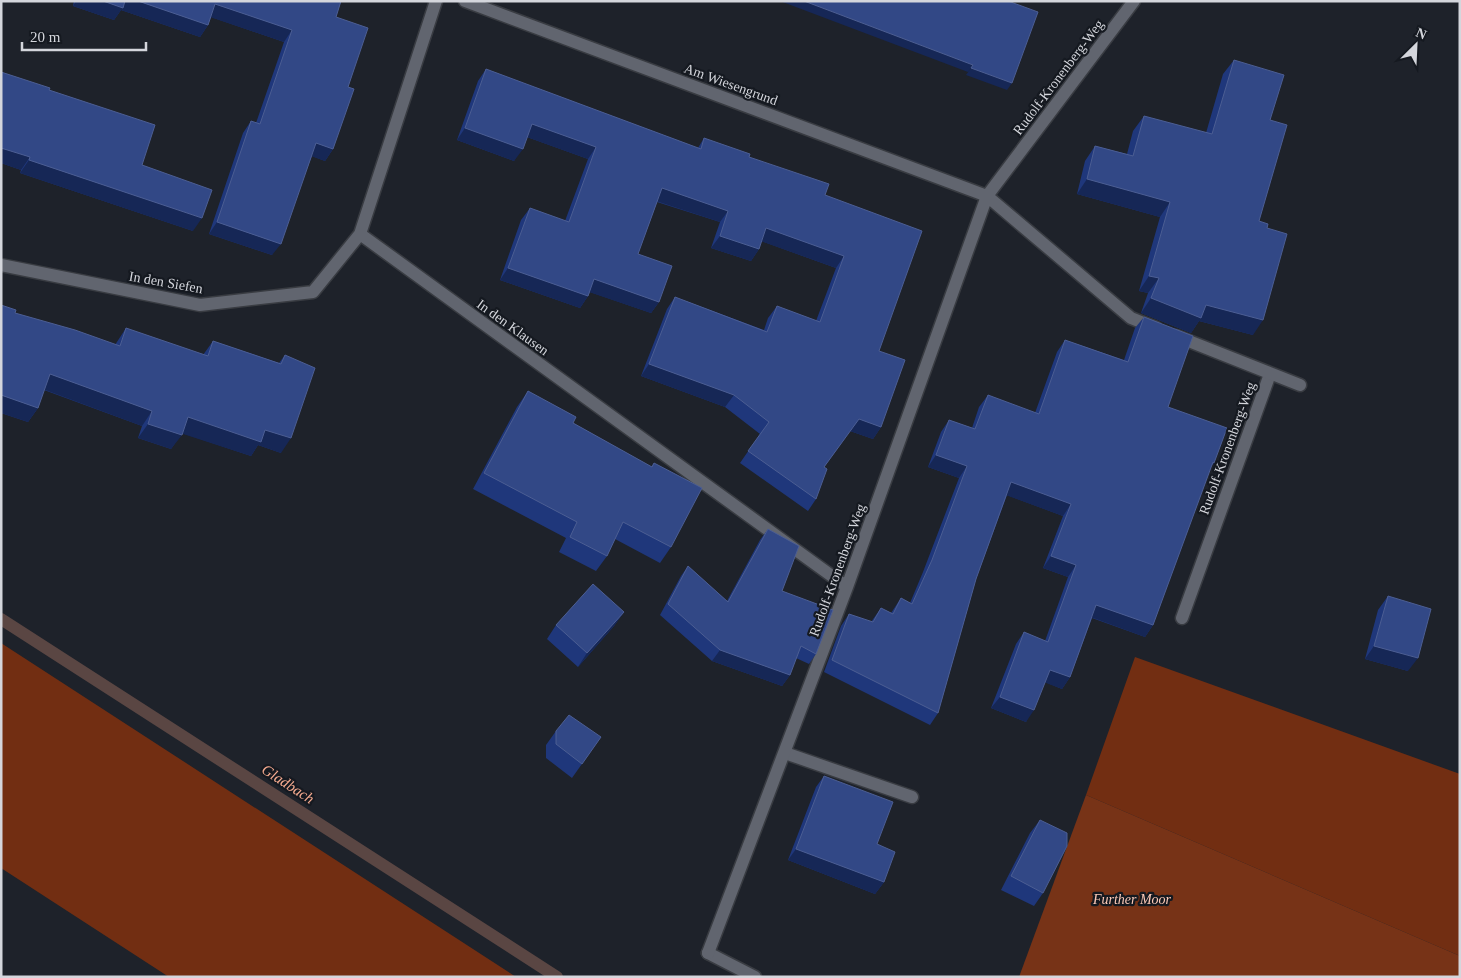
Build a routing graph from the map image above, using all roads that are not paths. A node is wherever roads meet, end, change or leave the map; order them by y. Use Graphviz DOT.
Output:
graph roads {
  1 [pos="436,1"];
  2 [pos="465,1"];
  3 [pos="1134,1"];
  4 [pos="987,196"];
  5 [pos="360,234"];
  6 [pos="1,265"];
  7 [pos="1270,374"];
  8 [pos="1300,384"];
  9 [pos="847,587"];
  10 [pos="1182,618"];
  11 [pos="785,753"];
  12 [pos="912,797"];
  13 [pos="755,977"];
  1 -- 5 [label="street"];
  2 -- 4 [label="street, Am Wiesengrund"];
  3 -- 4 [label="street, Rudolf-Kronenberg-Weg"];
  4 -- 7 [label="street, Rudolf-Kronenberg-Weg"];
  4 -- 9 [label="street, Rudolf-Kronenberg-Weg"];
  5 -- 6 [label="street, In den Siefen"];
  5 -- 9 [label="street, In den Klausen"];
  7 -- 8 [label="street, Rudolf-Kronenberg-Weg"];
  7 -- 10 [label="street, Rudolf-Kronenberg-Weg"];
  9 -- 11 [label="street, Rudolf-Kronenberg-Weg"];
  11 -- 12 [label="street"];
  11 -- 13 [label="street, Rudolf-Kronenberg-Weg"];
}
